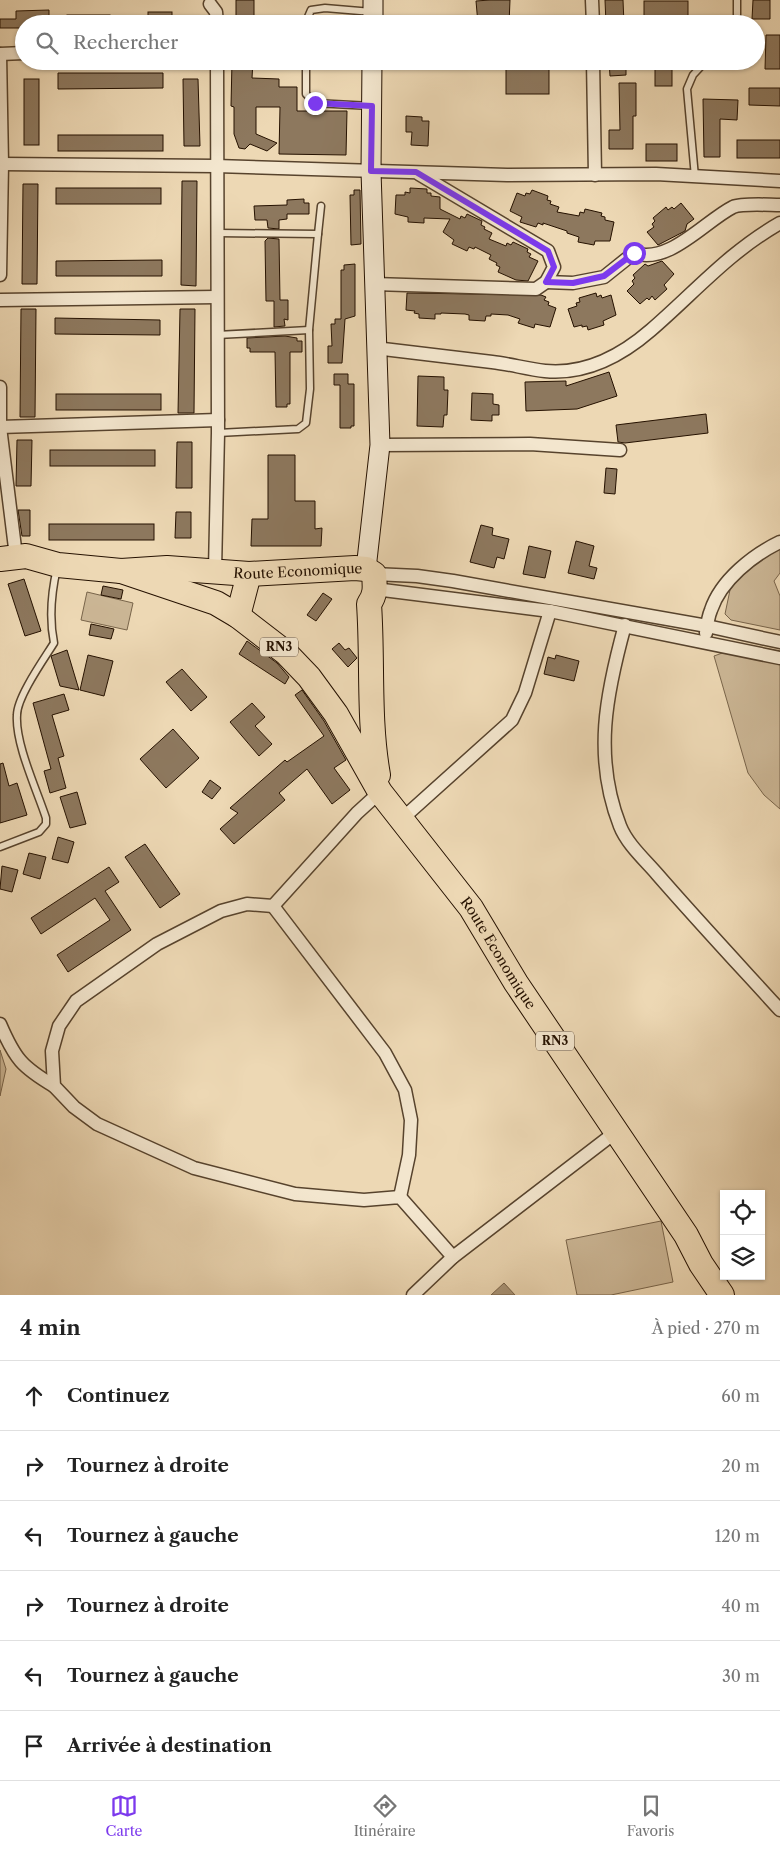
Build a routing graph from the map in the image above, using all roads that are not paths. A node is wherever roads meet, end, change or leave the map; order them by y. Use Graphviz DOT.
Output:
graph roads {
  1 [pos="592,0"];
  2 [pos="737,0"];
  3 [pos="210,4"];
  4 [pos="373,12"];
  5 [pos="216,15"];
  6 [pos="309,15"];
  7 [pos="593,15"];
  8 [pos="737,15"];
  9 [pos="0,54"];
  10 [pos="15,54"];
  11 [pos="217,70"];
  12 [pos="306,70"];
  13 [pos="372,70"];
  14 [pos="593,70"];
  15 [pos="698,70"];
  16 [pos="372,106"];
  17 [pos="2,164"];
  18 [pos="216,166"];
  19 [pos="371,171"];
  20 [pos="416,172"];
  21 [pos="594,175"];
  22 [pos="695,177"];
  23 [pos="780,181"];
  24 [pos="780,204"];
  25 [pos="320,206"];
  26 [pos="780,223"];
  27 [pos="218,233"];
  28 [pos="318,234"];
  29 [pos="0,275"];
  30 [pos="546,282"];
  31 [pos="374,284"];
  32 [pos="216,297"];
  33 [pos="0,300"];
  34 [pos="309,330"];
  35 [pos="217,335"];
  36 [pos="375,348"];
  37 [pos="0,386"];
  38 [pos="218,426"];
  39 [pos="0,427"];
  40 [pos="380,445"];
  41 [pos="620,450"];
  42 [pos="780,542"];
  43 [pos="8,557"];
  44 [pos="58,565"];
  45 [pos="339,568"];
  46 [pos="215,570"];
  47 [pos="121,571"];
  48 [pos="249,574"];
  49 [pos="371,584"];
  50 [pos="200,597"];
  51 [pos="550,611"];
  52 [pos="238,616"];
  53 [pos="625,625"];
  54 [pos="707,626"];
  55 [pos="704,642"];
  56 [pos="780,642"];
  57 [pos="780,658"];
  58 [pos="370,700"];
  59 [pos="336,714"];
  60 [pos="380,792"];
  61 [pos="403,818"];
  62 [pos="0,847"];
  63 [pos="273,906"];
  64 [pos="780,1010"];
  65 [pos="0,1024"];
  66 [pos="54,1086"];
  67 [pos="617,1131"];
  68 [pos="400,1197"];
  69 [pos="453,1257"];
  70 [pos="413,1295"];
  71 [pos="722,1295"];
  1 -- 7 [label="street"];
  2 -- 8 [label="lane"];
  3 -- 5 [label="street"];
  4 -- 6 [label="lane"];
  9 -- 10 [label="street"];
  9 -- 17 [label="street"];
  11 -- 18 [label="street"];
  12 -- 16 [label="lane"];
  13 -- 16 [label="street"];
  14 -- 21 [label="street"];
  15 -- 22 [label="lane"];
  16 -- 19 [label="street"];
  17 -- 18 [label="street"];
  17 -- 29 [label="street"];
  18 -- 19 [label="street"];
  18 -- 27 [label="street"];
  19 -- 20 [label="street"];
  19 -- 31 [label="street"];
  20 -- 21 [label="street"];
  20 -- 30 [label="street"];
  21 -- 22 [label="street"];
  22 -- 23 [label="street"];
  24 -- 30 [label="street"];
  25 -- 28 [label="lane"];
  26 -- 36 [label="street"];
  27 -- 28 [label="lane"];
  27 -- 32 [label="street"];
  28 -- 34 [label="lane"];
  30 -- 31 [label="street"];
  31 -- 36 [label="street"];
  32 -- 33 [label="street"];
  32 -- 35 [label="street"];
  34 -- 35 [label="lane"];
  34 -- 38 [label="lane"];
  35 -- 38 [label="street"];
  36 -- 40 [label="street"];
  37 -- 39 [label="street"];
  38 -- 39 [label="street"];
  38 -- 46 [label="street"];
  39 -- 43 [label="street"];
  40 -- 41 [label="street"];
  40 -- 49 [label="street"];
  42 -- 54 [label="street"];
  43 -- 44 [label="highway, Route Economique / RN3"];
  44 -- 47 [label="highway, Route Economique / RN3"];
  44 -- 62 [label="lane"];
  45 -- 48 [label="highway, Route Economique / RN3"];
  45 -- 49 [label="highway, Route Economique / RN3"];
  45 -- 49 [label="highway"];
  46 -- 47 [label="highway, Route Economique / RN3"];
  46 -- 48 [label="highway, Route Economique / RN3"];
  46 -- 50 [label="highway"];
  47 -- 50 [label="highway, Route Economique / RN3"];
  48 -- 52 [label="highway"];
  49 -- 51 [label="street"];
  49 -- 54 [label="street"];
  49 -- 58 [label="highway"];
  50 -- 52 [label="highway, Route Economique / RN3"];
  51 -- 53 [label="street"];
  51 -- 61 [label="street"];
  52 -- 59 [label="highway, Route Economique / RN3"];
  53 -- 55 [label="street"];
  53 -- 64 [label="street"];
  54 -- 55 [label="street"];
  54 -- 56 [label="street"];
  55 -- 57 [label="street"];
  58 -- 59 [label="highway"];
  58 -- 60 [label="highway"];
  59 -- 60 [label="highway, Route Economique / RN3"];
  60 -- 61 [label="highway, Route Economique / RN3"];
  60 -- 63 [label="street"];
  61 -- 67 [label="highway, Route Economique / RN3"];
  63 -- 66 [label="street"];
  63 -- 68 [label="street"];
  65 -- 66 [label="street"];
  66 -- 68 [label="street"];
  67 -- 69 [label="street"];
  67 -- 71 [label="highway, Route Economique / RN3"];
  68 -- 69 [label="street"];
  69 -- 70 [label="street"];
}
